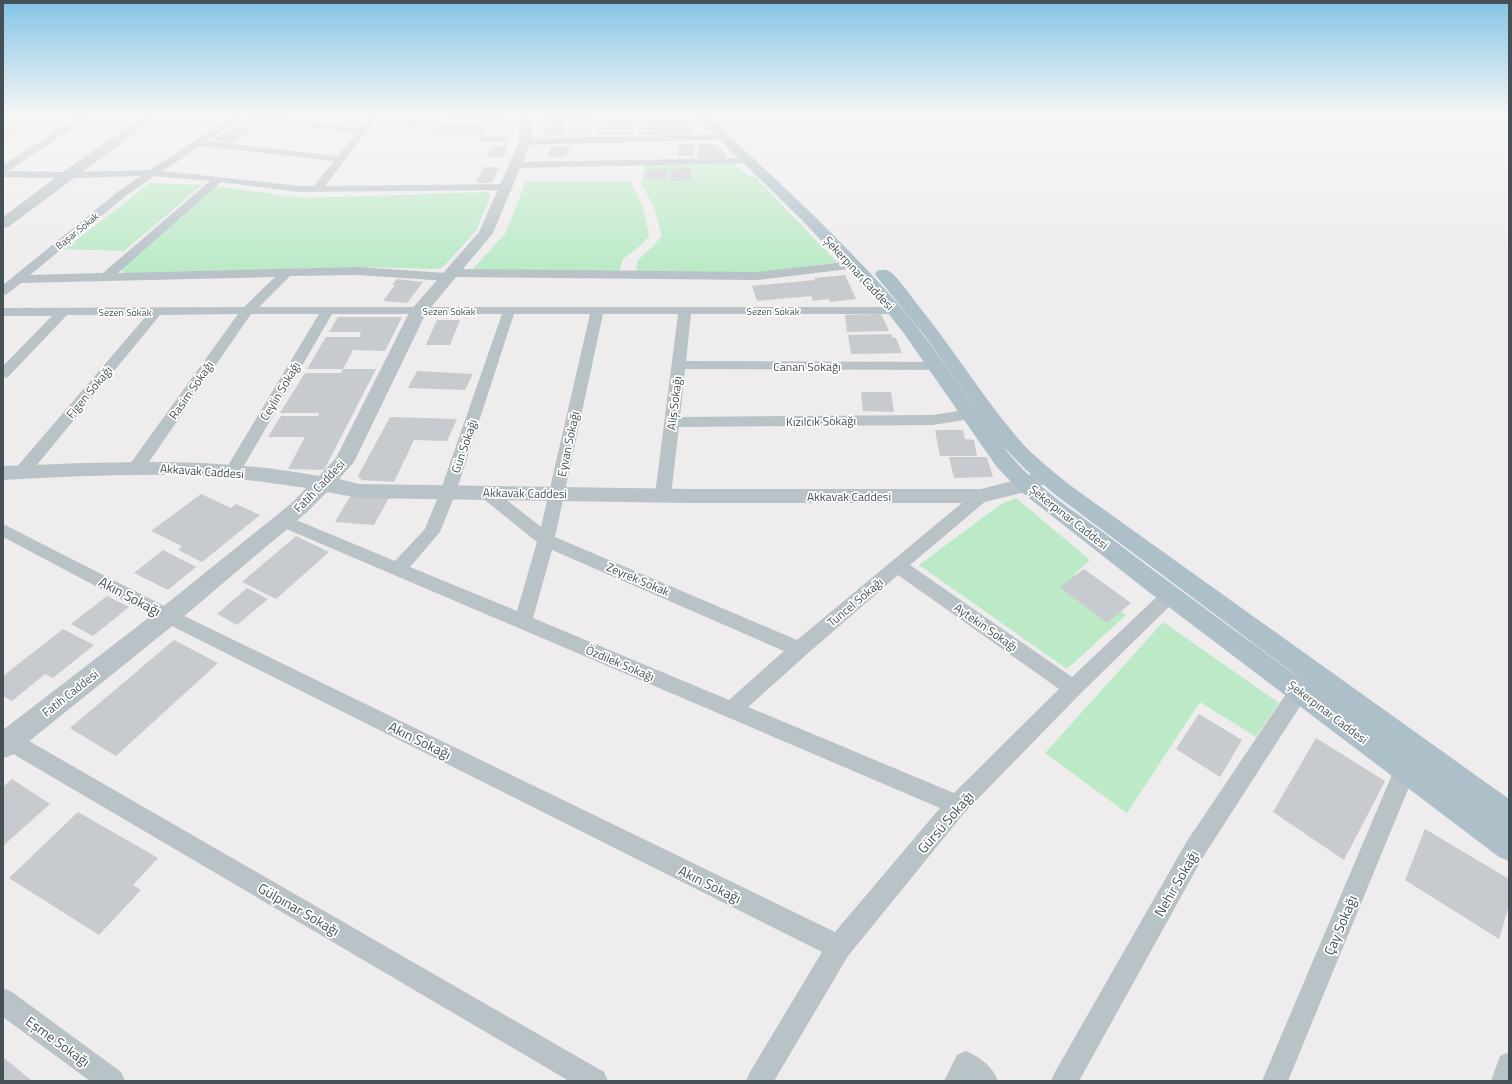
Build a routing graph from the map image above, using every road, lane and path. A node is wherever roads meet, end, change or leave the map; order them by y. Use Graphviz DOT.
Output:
graph roads {
  1 [pos="83,165"];
  2 [pos="166,165"];
  3 [pos="337,165"];
  4 [pos="516,165"];
  5 [pos="540,165"];
  6 [pos="753,165"];
  7 [pos="767,165"];
  8 [pos="153,173"];
  9 [pos="3,174"];
  10 [pos="68,175"];
  11 [pos="219,179"];
  12 [pos="506,187"];
  13 [pos="317,189"];
  14 [pos="3,224"];
  15 [pos="853,265"];
  16 [pos="286,273"];
  17 [pos="449,275"];
  18 [pos="106,276"];
  19 [pos="18,279"];
  20 [pos="3,291"];
  21 [pos="328,310"];
  22 [pos="247,311"];
  23 [pos="418,311"];
  24 [pos="509,311"];
  25 [pos="597,311"];
  26 [pos="685,311"];
  27 [pos="895,311"];
  28 [pos="3,312"];
  29 [pos="63,312"];
  30 [pos="156,312"];
  31 [pos="678,365"];
  32 [pos="936,366"];
  33 [pos="3,374"];
  34 [pos="970,414"];
  35 [pos="671,422"];
  36 [pos="136,468"];
  37 [pos="232,472"];
  38 [pos="12,473"];
  39 [pos="1035,480"];
  40 [pos="324,483"];
  41 [pos="448,492"];
  42 [pos="487,493"];
  43 [pos="557,494"];
  44 [pos="663,495"];
  45 [pos="981,496"];
  46 [pos="283,521"];
  47 [pos="3,530"];
  48 [pos="546,540"];
  49 [pos="898,566"];
  50 [pos="398,569"];
  51 [pos="1170,595"];
  52 [pos="168,616"];
  53 [pos="523,622"];
  54 [pos="799,649"];
  55 [pos="1073,688"];
  56 [pos="1299,691"];
  57 [pos="731,710"];
  58 [pos="5,741"];
  59 [pos="1405,770"];
  60 [pos="957,805"];
  61 [pos="1509,816"];
  62 [pos="1509,847"];
  63 [pos="839,947"];
  64 [pos="3,1001"];
  65 [pos="1509,1065"];
  66 [pos="112,1081"];
  67 [pos="595,1081"];
  68 [pos="758,1081"];
  69 [pos="1064,1081"];
  70 [pos="1275,1081"];
  71 [pos="1504,1081"];
  1 -- 10 [label="street"];
  2 -- 8 [label="street, Başar Sokak"];
  3 -- 13 [label="street"];
  4 -- 5 [label="street"];
  4 -- 12 [label="street, Fatih Caddesi"];
  6 -- 15 [label="main road, Şekerpınar Caddesi"];
  7 -- 39 [label="main road, Şekerpınar Caddesi"];
  8 -- 10 [label="street"];
  8 -- 11 [label="street"];
  8 -- 19 [label="street, Başar Sokak"];
  9 -- 10 [label="street"];
  10 -- 14 [label="street"];
  11 -- 13 [label="street"];
  11 -- 18 [label="street"];
  12 -- 13 [label="street"];
  12 -- 17 [label="street, Fatih Caddesi"];
  15 -- 17 [label="street"];
  15 -- 27 [label="main road, Şekerpınar Caddesi"];
  16 -- 17 [label="street"];
  16 -- 18 [label="street"];
  16 -- 22 [label="street, Rasim Sokağı"];
  17 -- 23 [label="street, Fatih Caddesi"];
  18 -- 19 [label="street"];
  19 -- 20 [label="street, Başar Sokak"];
  21 -- 22 [label="street, Sezen Sokak"];
  21 -- 23 [label="street, Sezen Sokak"];
  21 -- 37 [label="street, Ceylin Sokağı"];
  22 -- 30 [label="street, Sezen Sokak"];
  22 -- 36 [label="street, Rasim Sokağı"];
  23 -- 24 [label="street, Sezen Sokak"];
  23 -- 40 [label="street, Fatih Caddesi"];
  24 -- 25 [label="street, Sezen Sokak"];
  24 -- 41 [label="street, Gün Sokağı"];
  25 -- 26 [label="street, Sezen Sokak"];
  25 -- 43 [label="street, Eyvan Sokağı"];
  26 -- 27 [label="street, Sezen Sokak"];
  26 -- 31 [label="street, Aliş Sokağı"];
  27 -- 32 [label="main road, Şekerpınar Caddesi"];
  28 -- 29 [label="street, Sezen Sokak"];
  29 -- 30 [label="street, Sezen Sokak"];
  29 -- 33 [label="street"];
  30 -- 38 [label="street, Figen Sokağı"];
  31 -- 32 [label="street, Canan Sokağı"];
  31 -- 35 [label="street, Aliş Sokağı"];
  32 -- 34 [label="main road, Şekerpınar Caddesi"];
  34 -- 35 [label="street, Kızılcık Sokağı"];
  34 -- 39 [label="main road, Şekerpınar Caddesi"];
  35 -- 44 [label="street, Aliş Sokağı"];
  36 -- 37 [label="street, Akkavak Caddesi"];
  36 -- 38 [label="street, Akkavak Caddesi"];
  37 -- 40 [label="street, Akkavak Caddesi"];
  39 -- 45 [label="street, Akkavak Caddesi"];
  39 -- 51 [label="main road, Şekerpınar Caddesi"];
  39 -- 61 [label="main road, Şekerpınar Caddesi"];
  40 -- 41 [label="street, Akkavak Caddesi"];
  40 -- 46 [label="street, Fatih Caddesi"];
  41 -- 42 [label="street, Akkavak Caddesi"];
  41 -- 50 [label="street, Gün Sokağı"];
  42 -- 43 [label="street, Akkavak Caddesi"];
  42 -- 48 [label="street, Zeyrek Sokak"];
  43 -- 44 [label="street, Akkavak Caddesi"];
  43 -- 48 [label="street, Eyvan Sokağı"];
  44 -- 45 [label="street, Akkavak Caddesi"];
  45 -- 49 [label="street, Tuncel Sokağı"];
  46 -- 50 [label="street, Özdilek Sokağı"];
  46 -- 52 [label="street, Fatih Caddesi"];
  47 -- 52 [label="street, Akın Sokağı"];
  48 -- 53 [label="street, Eyvan Sokağı"];
  48 -- 54 [label="street, Zeyrek Sokak"];
  49 -- 54 [label="street, Tuncel Sokağı"];
  49 -- 55 [label="street, Aytekin Sokağı"];
  50 -- 53 [label="street, Özdilek Sokağı"];
  51 -- 55 [label="street, Gürsü Sokağı"];
  51 -- 56 [label="main road, Şekerpınar Caddesi"];
  52 -- 58 [label="street, Fatih Caddesi"];
  52 -- 63 [label="street, Akın Sokağı"];
  53 -- 57 [label="street, Özdilek Sokağı"];
  54 -- 57 [label="street, Tuncel Sokağı"];
  55 -- 60 [label="street, Gürsü Sokağı"];
  56 -- 59 [label="main road, Şekerpınar Caddesi"];
  56 -- 69 [label="street, Nehir Sokağı"];
  57 -- 60 [label="street, Özdilek Sokağı"];
  58 -- 67 [label="street, Gülpınar Sokağı"];
  59 -- 62 [label="main road, Şekerpınar Caddesi"];
  59 -- 70 [label="street, Çay Sokağı"];
  60 -- 63 [label="street, Gürsü Sokağı"];
  63 -- 68 [label="street, Gürsü Sokağı"];
  64 -- 66 [label="street, Eşme Sokağı"];
  65 -- 71 [label="street"];
}
